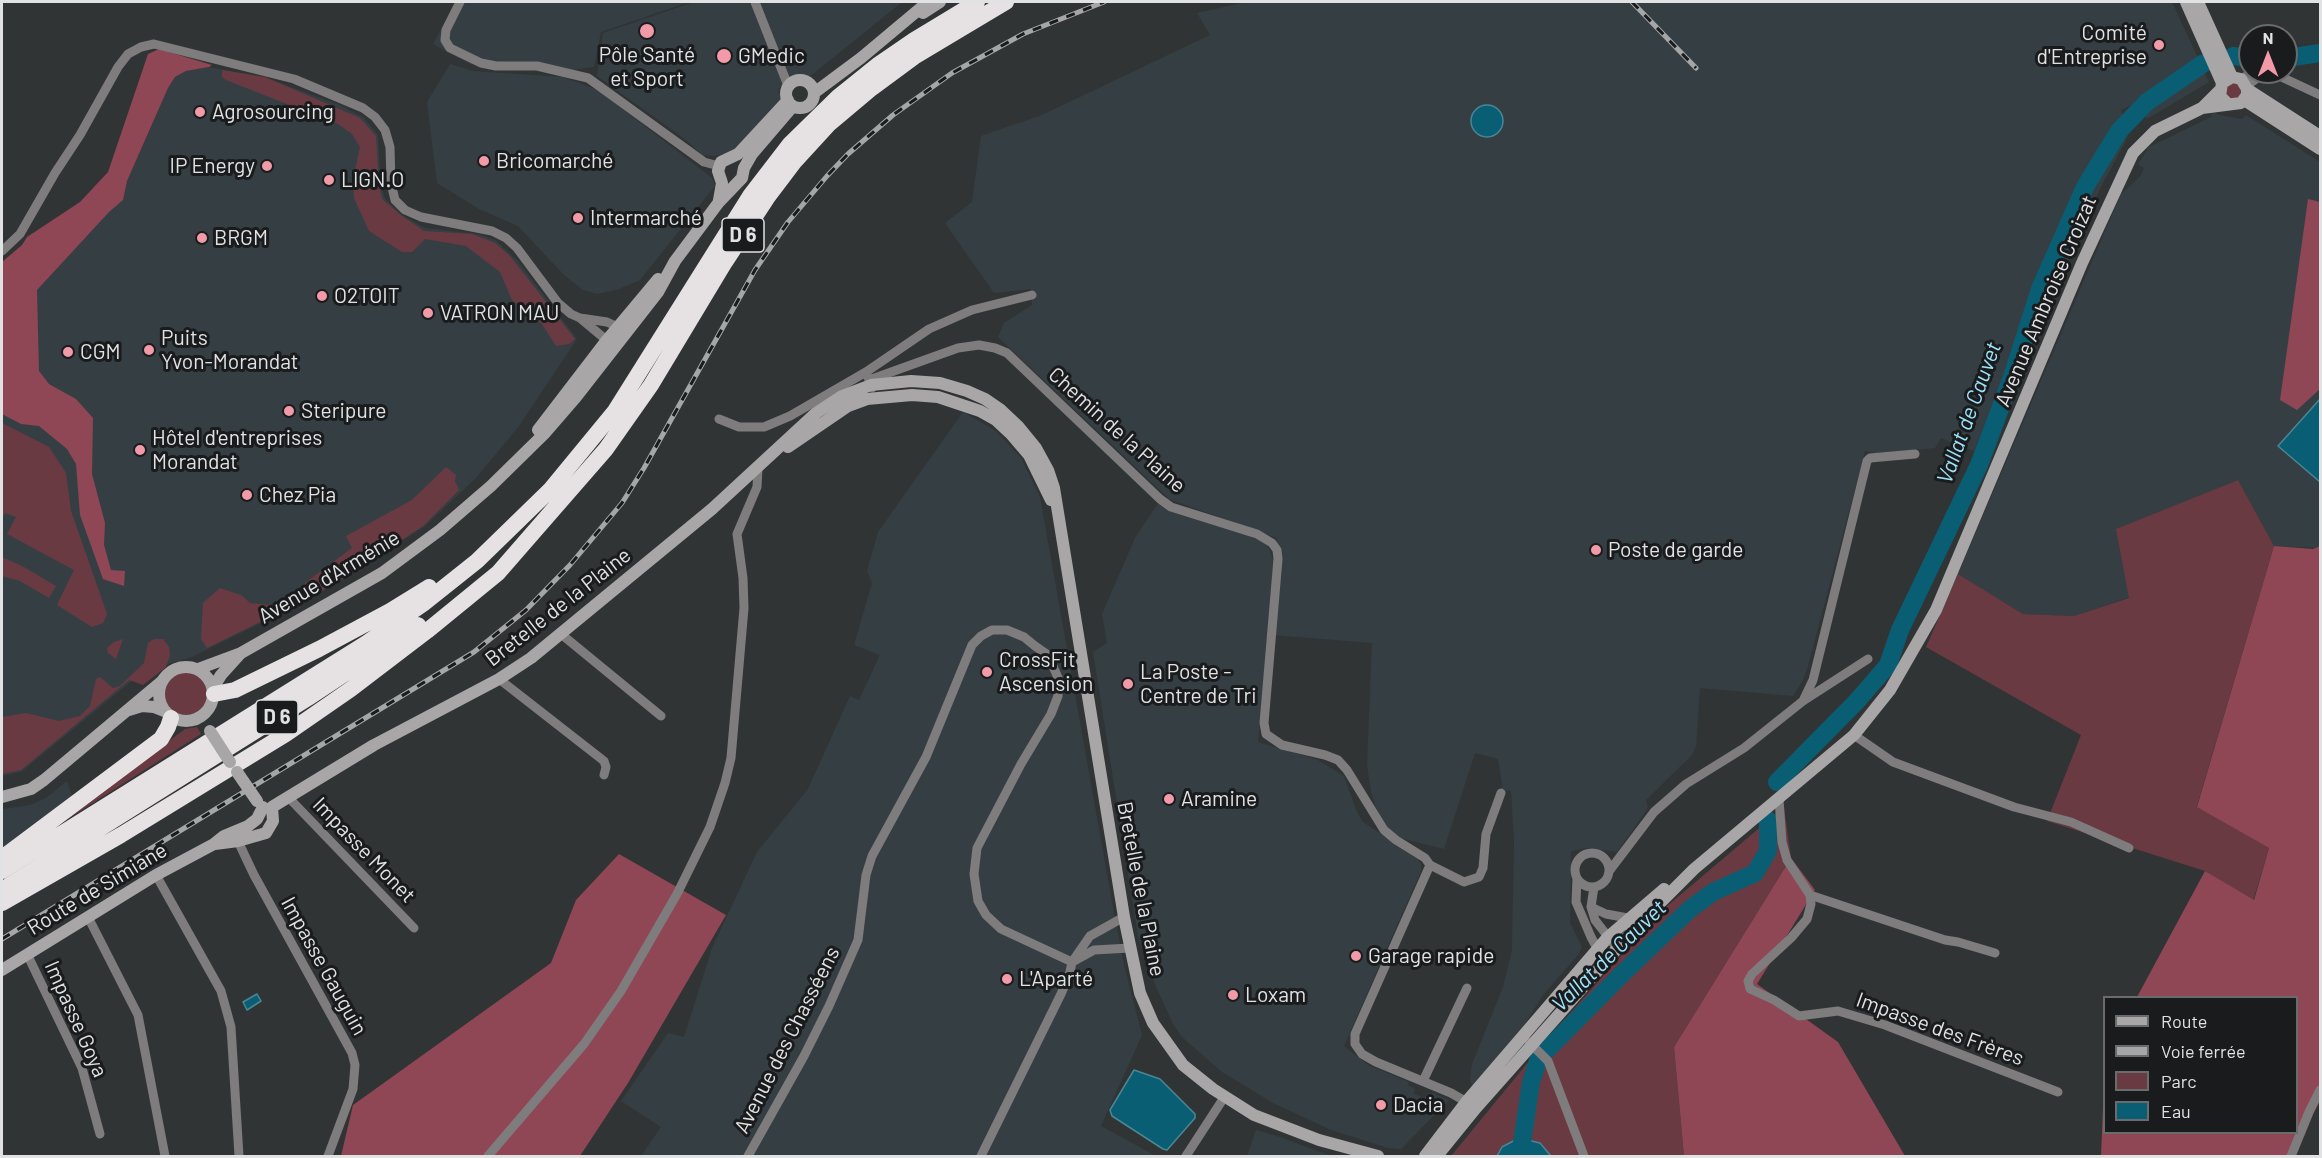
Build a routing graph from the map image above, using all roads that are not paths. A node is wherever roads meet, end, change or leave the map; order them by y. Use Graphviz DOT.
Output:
graph roads {
  1 [pos="460,2"];
  2 [pos="755,2"];
  3 [pos="934,2"];
  4 [pos="977,2"];
  5 [pos="1006,2"];
  6 [pos="2186,2"];
  7 [pos="2198,2"];
  8 [pos="787,83"];
  9 [pos="2236,87"];
  10 [pos="811,88"];
  11 [pos="2320,95"];
  12 [pos="790,103"];
  13 [pos="2202,108"];
  14 [pos="2320,136"];
  15 [pos="2320,149"];
  16 [pos="729,158"];
  17 [pos="744,168"];
  18 [pos="720,172"];
  19 [pos="737,183"];
  20 [pos="719,202"];
  21 [pos="2,251"];
  22 [pos="1032,295"];
  23 [pos="580,318"];
  24 [pos="622,330"];
  25 [pos="611,344"];
  26 [pos="869,379"];
  27 [pos="875,398"];
  28 [pos="719,419"];
  29 [pos="1915,454"];
  30 [pos="759,468"];
  31 [pos="1057,512"];
  32 [pos="517,524"];
  33 [pos="540,526"];
  34 [pos="561,634"];
  35 [pos="241,653"];
  36 [pos="1868,659"];
  37 [pos="198,669"];
  38 [pos="499,679"];
  39 [pos="161,682"];
  40 [pos="213,691"];
  41 [pos="1803,701"];
  42 [pos="128,710"];
  43 [pos="167,714"];
  44 [pos="662,716"];
  45 [pos="201,717"];
  46 [pos="1854,735"];
  47 [pos="233,767"];
  48 [pos="604,775"];
  49 [pos="1501,793"];
  50 [pos="2,797"];
  51 [pos="288,797"];
  52 [pos="1779,798"];
  53 [pos="264,805"];
  54 [pos="236,836"];
  55 [pos="2129,848"];
  56 [pos="2,858"];
  57 [pos="1430,865"];
  58 [pos="1694,869"];
  59 [pos="1610,870"];
  60 [pos="2,871"];
  61 [pos="156,875"];
  62 [pos="1577,878"];
  63 [pos="1594,887"];
  64 [pos="2,890"];
  65 [pos="1810,895"];
  66 [pos="2,903"];
  67 [pos="1591,907"];
  68 [pos="88,917"];
  69 [pos="1124,917"];
  70 [pos="1628,918"];
  71 [pos="414,928"];
  72 [pos="1608,937"];
  73 [pos="1617,947"];
  74 [pos="1130,948"];
  75 [pos="1597,949"];
  76 [pos="1995,953"];
  77 [pos="27,954"];
  78 [pos="1604,961"];
  79 [pos="1072,962"];
  80 [pos="2,969"];
  81 [pos="1467,988"];
  82 [pos="1535,1047"];
  83 [pos="1423,1081"];
  84 [pos="2320,1090"];
  85 [pos="2058,1092"];
  86 [pos="1224,1096"];
  87 [pos="1471,1105"];
  88 [pos="100,1134"];
  89 [pos="1364,1155"];
  90 [pos="165,1156"];
  91 [pos="239,1156"];
  92 [pos="328,1156"];
  93 [pos="488,1156"];
  94 [pos="748,1156"];
  95 [pos="981,1156"];
  96 [pos="1186,1156"];
  97 [pos="1378,1156"];
  98 [pos="1425,1156"];
  99 [pos="1437,1156"];
  100 [pos="1584,1156"];
  101 [pos="2291,1156"];
  1 -- 18 [label="street"];
  2 -- 8 [label="street"];
  3 -- 10 [label="main road"];
  4 -- 32 [label="highway, D 6"];
  5 -- 33 [label="highway, D 6"];
  6 -- 9 [label="main road"];
  7 -- 9 [label="main road"];
  9 -- 11 [label="street"];
  9 -- 13 [label="main road, Avenue Ambroise Croizat"];
  9 -- 13 [label="main road, Avenue Ambroise Croizat"];
  9 -- 14 [label="main road"];
  9 -- 15 [label="main road"];
  10 -- 12 [label="main road"];
  10 -- 12 [label="main road"];
  12 -- 16 [label="main road"];
  12 -- 17 [label="main road"];
  13 -- 46 [label="main road, Avenue Ambroise Croizat"];
  16 -- 17 [label="main road"];
  16 -- 18 [label="main road"];
  17 -- 19 [label="main road"];
  18 -- 19 [label="main road"];
  18 -- 20 [label="main road"];
  19 -- 20 [label="main road, Avenue d'Arménie"];
  20 -- 24 [label="main road, Avenue d'Arménie"];
  21 -- 23 [label="street"];
  22 -- 26 [label="street"];
  23 -- 24 [label="street"];
  23 -- 25 [label="street"];
  24 -- 25 [label="main road, Avenue d'Arménie"];
  25 -- 35 [label="main road, Avenue d'Arménie"];
  26 -- 27 [label="street"];
  26 -- 28 [label="street"];
  26 -- 30 [label="main road, Bretelle de la Plaine"];
  26 -- 31 [label="main road, Bretelle de la Plaine"];
  26 -- 57 [label="street, Chemin de la Plaine"];
  27 -- 30 [label="main road, Bretelle de la Plaine"];
  27 -- 31 [label="main road, Bretelle de la Plaine"];
  29 -- 41 [label="street"];
  30 -- 34 [label="main road, Bretelle de la Plaine"];
  30 -- 93 [label="street"];
  31 -- 69 [label="main road, Bretelle de la Plaine"];
  32 -- 40 [label="highway"];
  32 -- 60 [label="highway, D 6"];
  33 -- 47 [label="highway"];
  33 -- 64 [label="highway, D 6"];
  34 -- 38 [label="main road, Bretelle de la Plaine"];
  34 -- 44 [label="street"];
  35 -- 37 [label="main road, Avenue d'Arménie"];
  35 -- 40 [label="main road, Avenue d'Arménie"];
  36 -- 41 [label="street"];
  37 -- 39 [label="main road"];
  37 -- 40 [label="main road"];
  38 -- 48 [label="street"];
  38 -- 51 [label="main road, Bretelle de la Plaine"];
  39 -- 42 [label="main road"];
  39 -- 43 [label="main road"];
  40 -- 45 [label="main road"];
  41 -- 59 [label="street"];
  42 -- 43 [label="main road"];
  42 -- 50 [label="main road"];
  43 -- 45 [label="main road"];
  43 -- 56 [label="highway"];
  45 -- 47 [label="main road, bridge"];
  46 -- 52 [label="main road, Avenue Ambroise Croizat"];
  46 -- 55 [label="street"];
  47 -- 53 [label="main road, bridge"];
  47 -- 66 [label="highway"];
  49 -- 57 [label="street"];
  51 -- 53 [label="main road, Bretelle de la Plaine"];
  51 -- 71 [label="street, Impasse Monet"];
  52 -- 58 [label="main road, Avenue Ambroise Croizat"];
  52 -- 65 [label="street"];
  53 -- 54 [label="main road, Route de Simiane"];
  54 -- 61 [label="main road, Route de Simiane"];
  54 -- 92 [label="street, Impasse Gauguin"];
  57 -- 83 [label="street"];
  58 -- 70 [label="main road, Avenue Ambroise Croizat"];
  58 -- 73 [label="main road, Avenue Ambroise Croizat"];
  59 -- 62 [label="street"];
  59 -- 63 [label="street"];
  61 -- 68 [label="main road, Route de Simiane"];
  61 -- 91 [label="street"];
  62 -- 63 [label="street"];
  62 -- 75 [label="street"];
  63 -- 67 [label="street"];
  65 -- 76 [label="street"];
  65 -- 85 [label="street, Impasse des Frères"];
  67 -- 70 [label="street"];
  67 -- 72 [label="street"];
  68 -- 77 [label="main road, Route de Simiane"];
  68 -- 90 [label="street"];
  69 -- 74 [label="main road, Bretelle de la Plaine"];
  69 -- 79 [label="street"];
  70 -- 72 [label="main road, Avenue Ambroise Croizat"];
  72 -- 73 [label="street"];
  72 -- 75 [label="main road, Avenue Ambroise Croizat"];
  73 -- 78 [label="main road, Avenue Ambroise Croizat"];
  74 -- 79 [label="street"];
  74 -- 86 [label="main road, Bretelle de la Plaine"];
  75 -- 78 [label="street"];
  75 -- 82 [label="main road, Avenue Ambroise Croizat"];
  77 -- 80 [label="main road, Route de Simiane"];
  77 -- 88 [label="street, Impasse Goya"];
  78 -- 82 [label="main road, Avenue Ambroise Croizat"];
  79 -- 94 [label="street, Avenue des Chasséens"];
  79 -- 95 [label="street"];
  81 -- 83 [label="street"];
  82 -- 87 [label="main road, Avenue Ambroise Croizat"];
  82 -- 100 [label="street"];
  83 -- 87 [label="street"];
  84 -- 101 [label="street"];
  86 -- 89 [label="main road, Bretelle de la Plaine"];
  86 -- 96 [label="street"];
  87 -- 98 [label="main road, Avenue Ambroise Croizat"];
  87 -- 99 [label="main road, Avenue Ambroise Croizat"];
  89 -- 97 [label="main road, Bretelle de la Plaine"];
}
